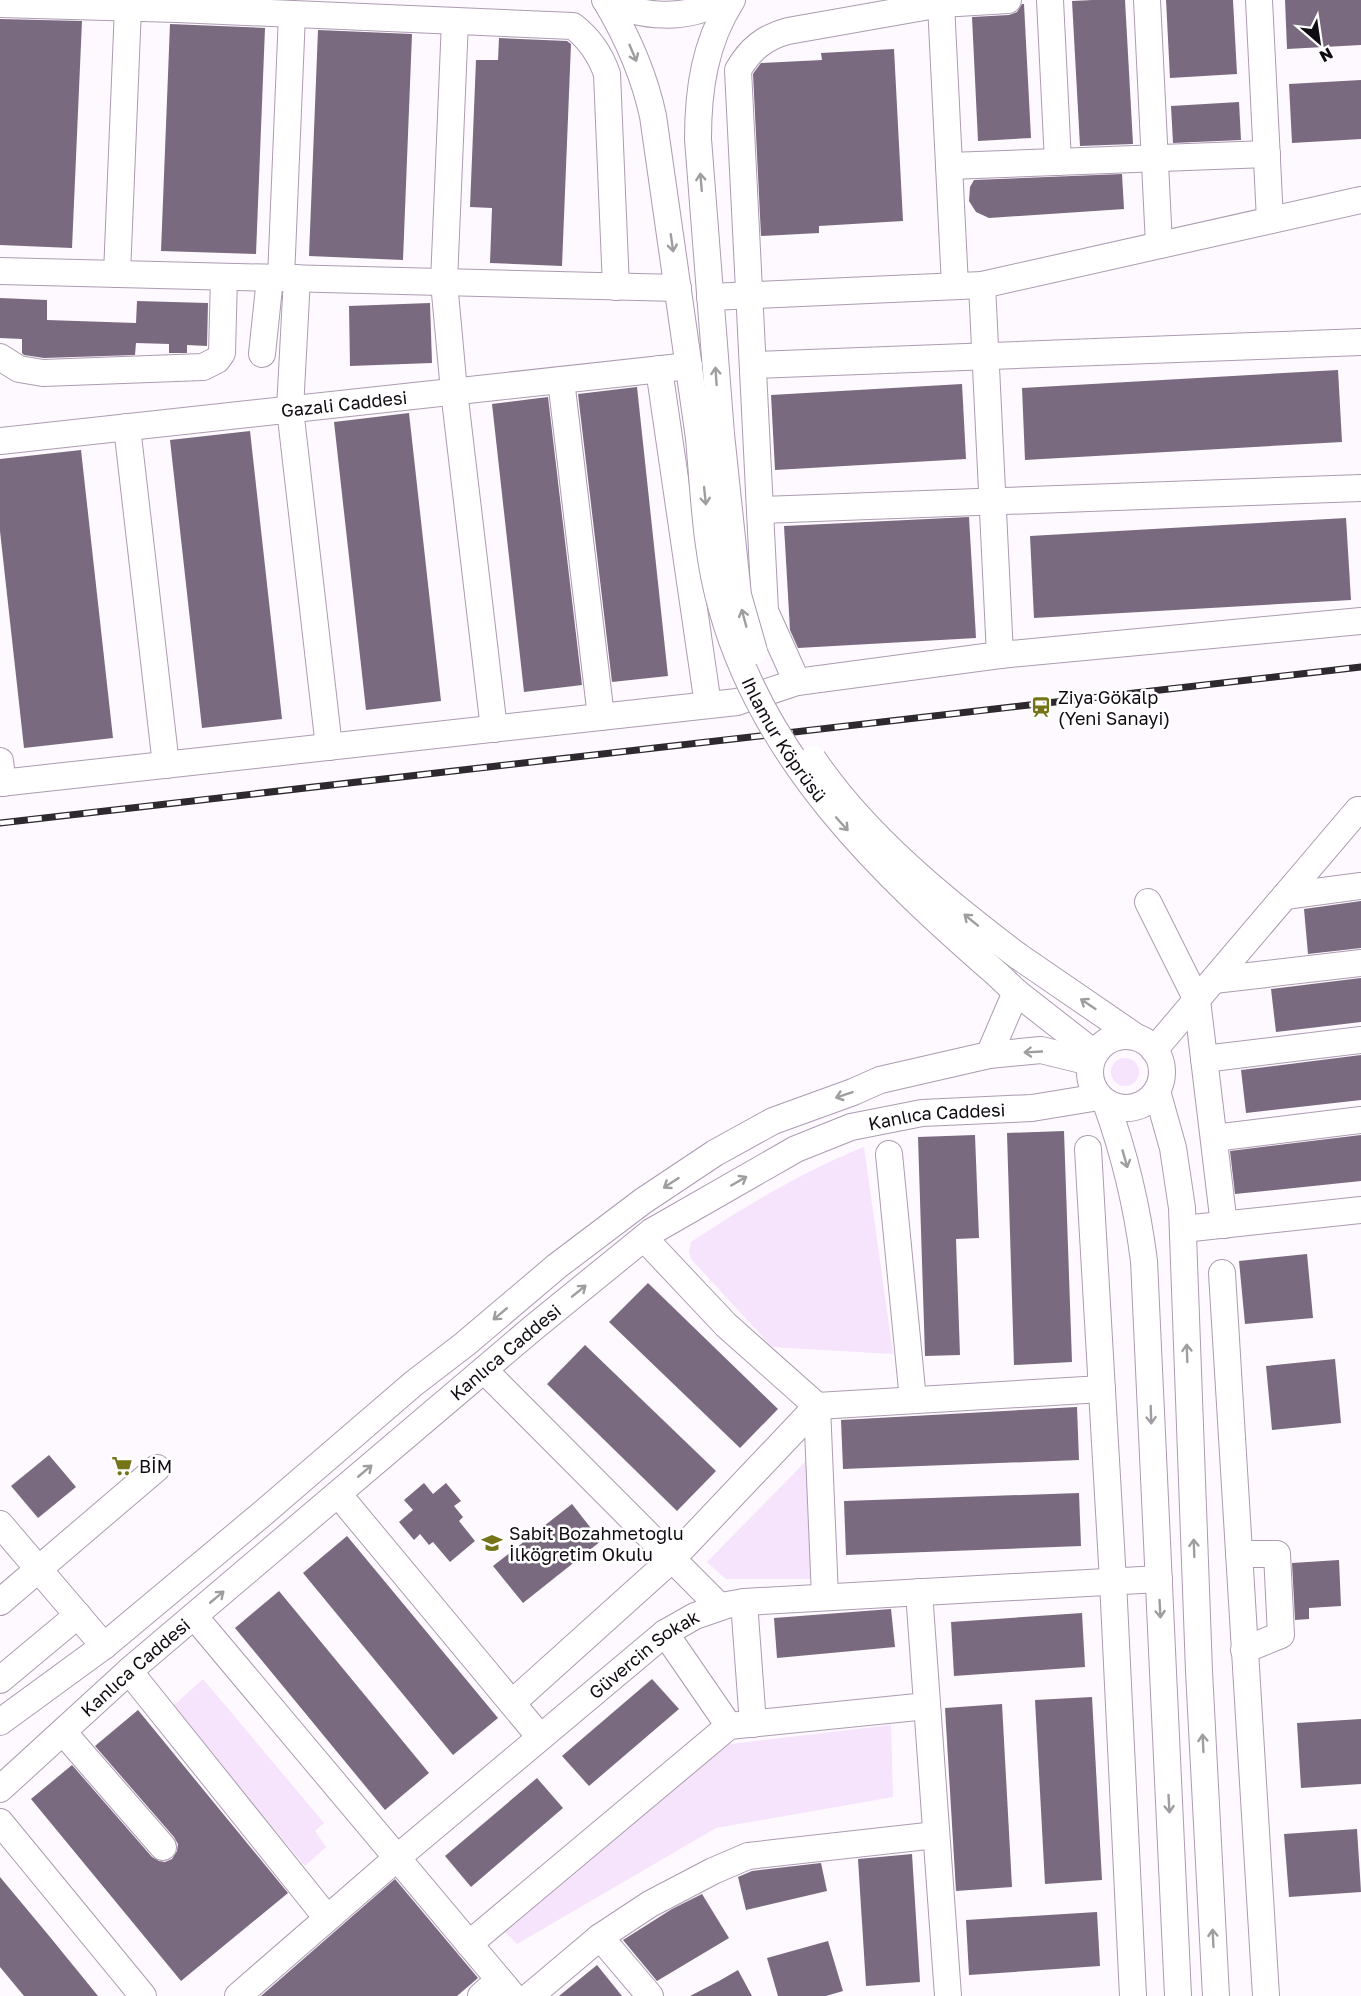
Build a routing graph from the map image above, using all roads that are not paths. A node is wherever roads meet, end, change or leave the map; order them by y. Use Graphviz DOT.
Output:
graph roads {
  1 [pos="722,0"];
  2 [pos="732,0"];
  3 [pos="1008,0"];
  4 [pos="1050,0"];
  5 [pos="1147,0"];
  6 [pos="1259,0"];
  7 [pos="605,1"];
  8 [pos="0,4"];
  9 [pos="941,4"];
  10 [pos="128,7"];
  11 [pos="292,14"];
  12 [pos="455,21"];
  13 [pos="620,24"];
  14 [pos="597,51"];
  15 [pos="1267,154"];
  16 [pos="1154,158"];
  17 [pos="1058,162"];
  18 [pos="949,166"];
  19 [pos="1361,200"];
  20 [pos="1270,220"];
  21 [pos="1159,245"];
  22 [pos="0,271"];
  23 [pos="117,274"];
  24 [pos="224,277"];
  25 [pos="282,278"];
  26 [pos="444,282"];
  27 [pos="982,285"];
  28 [pos="955,286"];
  29 [pos="616,287"];
  30 [pos="678,288"];
  31 [pos="750,296"];
  32 [pos="710,297"];
  33 [pos="1361,342"];
  34 [pos="262,354"];
  35 [pos="985,356"];
  36 [pos="0,357"];
  37 [pos="753,365"];
  38 [pos="689,366"];
  39 [pos="659,369"];
  40 [pos="561,380"];
  41 [pos="454,391"];
  42 [pos="290,409"];
  43 [pos="127,427"];
  44 [pos="710,436"];
  45 [pos="0,441"];
  46 [pos="1361,488"];
  47 [pos="992,501"];
  48 [pos="760,510"];
  49 [pos="1361,621"];
  50 [pos="1000,655"];
  51 [pos="797,682"];
  52 [pos="708,705"];
  53 [pos="601,717"];
  54 [pos="494,729"];
  55 [pos="329,747"];
  56 [pos="166,765"];
  57 [pos="1,776"];
  58 [pos="1361,810"];
  59 [pos="1361,886"];
  60 [pos="1285,896"];
  61 [pos="1148,902"];
  62 [pos="1361,963"];
  63 [pos="1214,980"];
  64 [pos="1016,992"];
  65 [pos="1197,1000"];
  66 [pos="1361,1041"];
  67 [pos="1145,1043"];
  68 [pos="989,1055"];
  69 [pos="1092,1057"];
  70 [pos="1204,1059"];
  71 [pos="1157,1091"];
  72 [pos="1103,1100"];
  73 [pos="1361,1120"];
  74 [pos="1214,1138"];
  75 [pos="1088,1149"];
  76 [pos="889,1154"];
  77 [pos="1361,1210"];
  78 [pos="1224,1225"];
  79 [pos="1183,1229"];
  80 [pos="644,1238"];
  81 [pos="1222,1273"];
  82 [pos="484,1370"];
  83 [pos="1102,1389"];
  84 [pos="913,1400"];
  85 [pos="818,1406"];
  86 [pos="157,1468"];
  87 [pos="338,1494"];
  88 [pos="0,1524"];
  89 [pos="1239,1554"];
  90 [pos="672,1559"];
  91 [pos="38,1569"];
  92 [pos="1159,1579"];
  93 [pos="1113,1581"];
  94 [pos="919,1592"];
  95 [pos="825,1597"];
  96 [pos="0,1602"];
  97 [pos="732,1604"];
  98 [pos="78,1615"];
  99 [pos="194,1616"];
  100 [pos="665,1633"];
  101 [pos="104,1646"];
  102 [pos="1244,1650"];
  103 [pos="129,1671"];
  104 [pos="0,1680"];
  105 [pos="512,1702"];
  106 [pos="927,1706"];
  107 [pos="0,1722"];
  108 [pos="741,1725"];
  109 [pos="63,1732"];
  110 [pos="540,1737"];
  111 [pos="0,1789"];
  112 [pos="0,1822"];
  113 [pos="936,1835"];
  114 [pos="163,1847"];
  115 [pos="398,1857"];
  116 [pos="327,1918"];
  117 [pos="600,1937"];
  118 [pos="470,1944"];
  119 [pos="498,1991"];
  120 [pos="143,1996"];
  121 [pos="237,1996"];
  122 [pos="530,1996"];
  123 [pos="650,1996"];
  124 [pos="948,1996"];
  125 [pos="1133,1996"];
  126 [pos="1178,1996"];
  127 [pos="1216,1996"];
  128 [pos="1266,1996"];
  1 -- 7 [label="street"];
  32 -- 2 [label="street, one-way"];
  3 -- 9 [label="street"];
  4 -- 17 [label="street"];
  5 -- 16 [label="street"];
  6 -- 15 [label="street"];
  7 -- 13 [label="street"];
  8 -- 10 [label="street"];
  9 -- 18 [label="street"];
  9 -- 31 [label="street"];
  10 -- 11 [label="street"];
  10 -- 23 [label="street"];
  11 -- 12 [label="street"];
  11 -- 25 [label="street"];
  12 -- 14 [label="street"];
  12 -- 26 [label="street"];
  13 -- 14 [label="street"];
  13 -- 30 [label="street, one-way"];
  14 -- 29 [label="street"];
  15 -- 16 [label="street"];
  15 -- 20 [label="street"];
  16 -- 17 [label="street"];
  16 -- 21 [label="street"];
  17 -- 18 [label="street"];
  18 -- 28 [label="street"];
  19 -- 20 [label="street"];
  20 -- 21 [label="street"];
  21 -- 27 [label="street"];
  22 -- 23 [label="street"];
  23 -- 24 [label="street"];
  24 -- 25 [label="street"];
  24 -- 36 [label="street"];
  25 -- 26 [label="street"];
  25 -- 34 [label="street"];
  25 -- 42 [label="street"];
  26 -- 29 [label="street"];
  26 -- 41 [label="street"];
  27 -- 28 [label="street"];
  27 -- 35 [label="street"];
  28 -- 31 [label="street"];
  29 -- 30 [label="street"];
  30 -- 38 [label="street"];
  31 -- 32 [label="street"];
  31 -- 37 [label="street"];
  44 -- 32 [label="street, one-way"];
  33 -- 35 [label="street"];
  35 -- 37 [label="street"];
  35 -- 47 [label="street"];
  37 -- 48 [label="street"];
  38 -- 39 [label="street, Gazali Caddesi"];
  38 -- 44 [label="street"];
  39 -- 40 [label="street, Gazali Caddesi"];
  39 -- 52 [label="street"];
  40 -- 41 [label="street, Gazali Caddesi"];
  40 -- 53 [label="street"];
  41 -- 42 [label="street, Gazali Caddesi"];
  41 -- 54 [label="street"];
  42 -- 43 [label="street, Gazali Caddesi"];
  42 -- 55 [label="street"];
  43 -- 45 [label="street, Gazali Caddesi"];
  43 -- 56 [label="street"];
  44 -- 64 [label="street, Ihlamur Köprüsü, one-way, bridge"];
  67 -- 44 [label="street, Ihlamur Köprüsü, one-way, bridge"];
  46 -- 47 [label="street"];
  47 -- 48 [label="street"];
  47 -- 50 [label="street"];
  48 -- 51 [label="street"];
  49 -- 50 [label="street"];
  50 -- 51 [label="street"];
  51 -- 52 [label="street"];
  52 -- 53 [label="street"];
  53 -- 54 [label="street"];
  54 -- 55 [label="street"];
  55 -- 56 [label="street"];
  56 -- 57 [label="street"];
  58 -- 60 [label="street"];
  59 -- 60 [label="street"];
  60 -- 63 [label="street"];
  61 -- 65 [label="street"];
  62 -- 63 [label="street"];
  63 -- 65 [label="street"];
  64 -- 68 [label="street"];
  64 -- 69 [label="street, Ihlamur Köprüsü"];
  65 -- 67 [label="street"];
  65 -- 70 [label="street"];
  66 -- 70 [label="street"];
  67 -- 69 [label="street"];
  67 -- 71 [label="street"];
  69 -- 68 [label="street, Kanlıca Caddesi, one-way"];
  68 -- 101 [label="street, Kanlıca Caddesi, one-way"];
  69 -- 72 [label="street"];
  70 -- 74 [label="street"];
  71 -- 72 [label="street"];
  71 -- 79 [label="street"];
  80 -- 72 [label="street, Kanlıca Caddesi, one-way"];
  72 -- 92 [label="street, one-way"];
  73 -- 74 [label="street"];
  74 -- 78 [label="street"];
  75 -- 83 [label="street"];
  76 -- 84 [label="street"];
  77 -- 78 [label="street"];
  78 -- 79 [label="street"];
  127 -- 79 [label="street, one-way"];
  82 -- 80 [label="street, Kanlıca Caddesi, one-way"];
  80 -- 85 [label="street"];
  81 -- 89 [label="street"];
  87 -- 82 [label="street, Kanlıca Caddesi, one-way"];
  82 -- 90 [label="street"];
  83 -- 84 [label="street"];
  83 -- 93 [label="street"];
  84 -- 85 [label="street"];
  85 -- 90 [label="street"];
  85 -- 95 [label="street"];
  86 -- 91 [label="street"];
  99 -- 87 [label="street, Kanlıca Caddesi, one-way"];
  87 -- 105 [label="street"];
  88 -- 91 [label="street"];
  89 -- 102 [label="street"];
  89 -- 102 [label="street"];
  90 -- 97 [label="street"];
  90 -- 105 [label="street"];
  91 -- 96 [label="street"];
  91 -- 98 [label="street"];
  92 -- 93 [label="street, Güvercin Sokak"];
  92 -- 126 [label="street, one-way"];
  93 -- 94 [label="street, Güvercin Sokak"];
  93 -- 125 [label="street"];
  94 -- 95 [label="street, Güvercin Sokak"];
  94 -- 106 [label="street"];
  95 -- 97 [label="street, Güvercin Sokak"];
  97 -- 100 [label="street, Güvercin Sokak"];
  97 -- 108 [label="street"];
  98 -- 101 [label="street"];
  98 -- 104 [label="street"];
  99 -- 103 [label="street, Kanlıca Caddesi"];
  99 -- 115 [label="street"];
  100 -- 108 [label="street"];
  100 -- 110 [label="street, Güvercin Sokak"];
  101 -- 107 [label="street, Kanlıca Caddesi"];
  102 -- 128 [label="street"];
  103 -- 109 [label="street, Kanlıca Caddesi"];
  103 -- 116 [label="street"];
  105 -- 110 [label="street"];
  106 -- 108 [label="street"];
  106 -- 113 [label="street"];
  108 -- 118 [label="street"];
  109 -- 111 [label="street, Kanlıca Caddesi"];
  109 -- 114 [label="street"];
  110 -- 115 [label="street, Güvercin Sokak"];
  112 -- 120 [label="street"];
  113 -- 117 [label="street"];
  113 -- 124 [label="street"];
  115 -- 116 [label="street, Güvercin Sokak"];
  115 -- 118 [label="street"];
  116 -- 121 [label="street, Güvercin Sokak"];
  117 -- 122 [label="street"];
  117 -- 123 [label="street"];
  118 -- 119 [label="street"];
}
